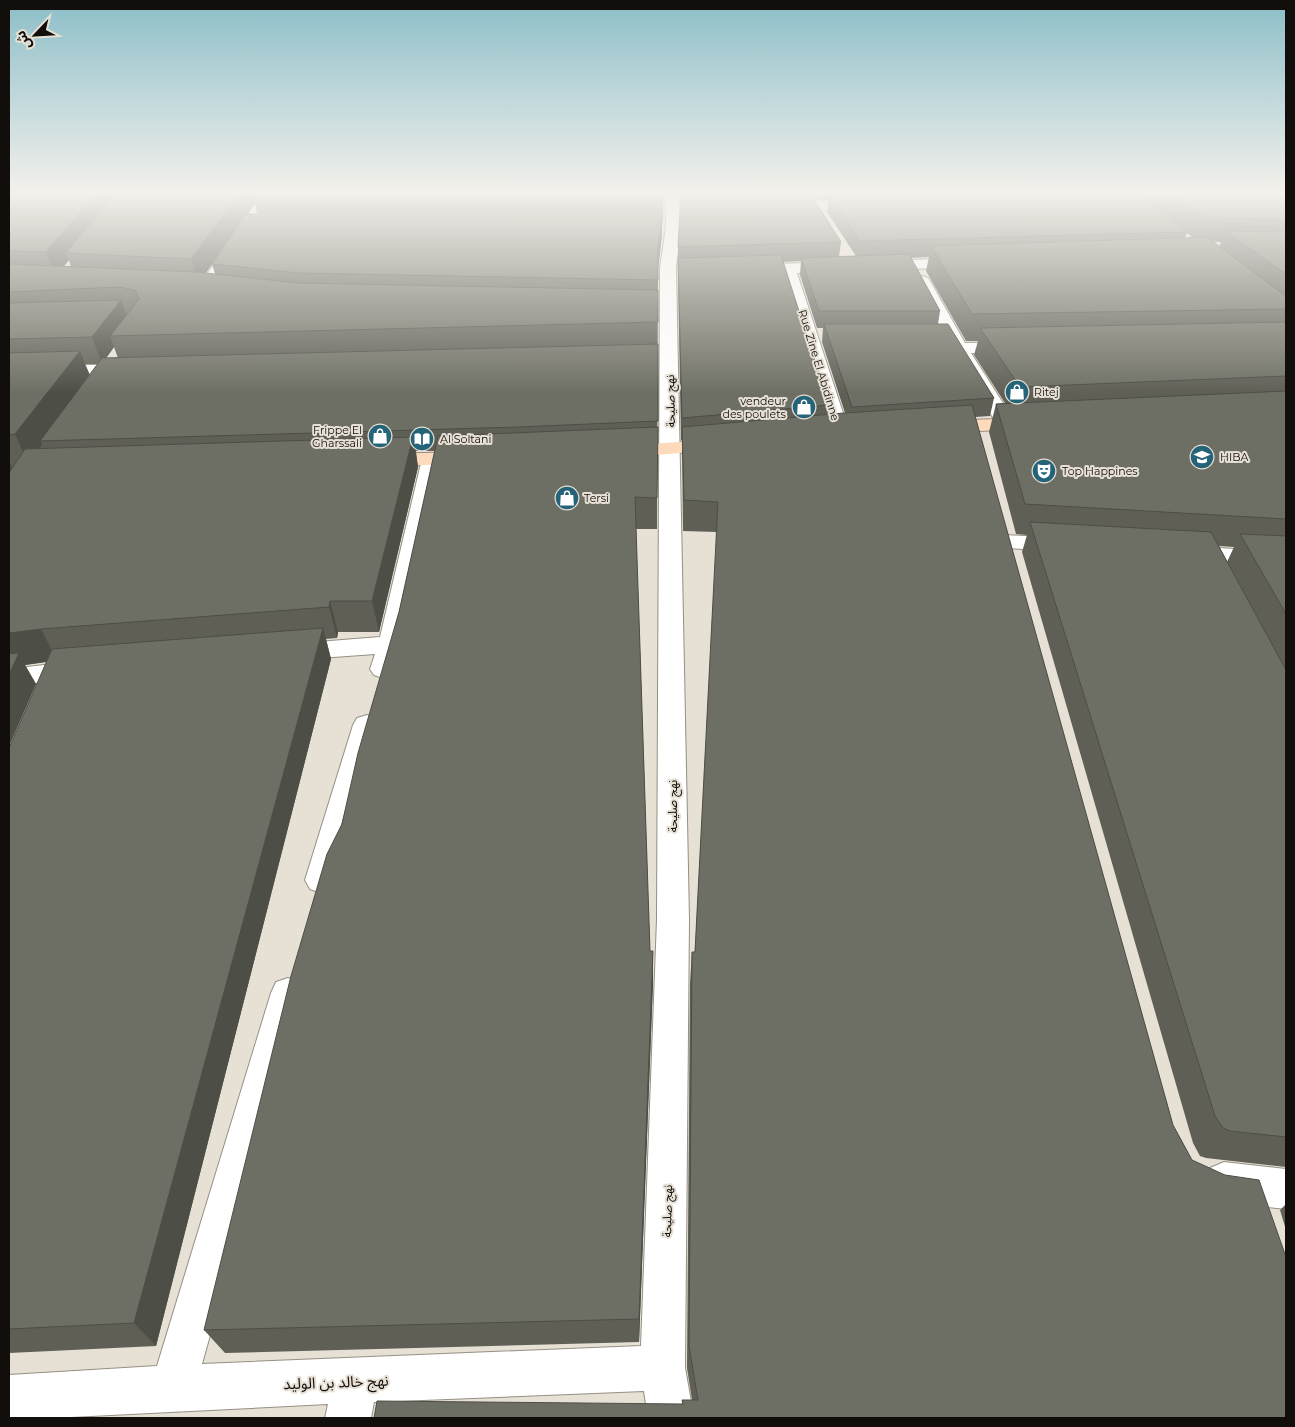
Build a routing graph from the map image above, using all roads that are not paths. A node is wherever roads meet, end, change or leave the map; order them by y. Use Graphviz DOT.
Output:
graph roads {
  1 [pos="224,261"];
  2 [pos="676,261"];
  3 [pos="981,262"];
  4 [pos="913,265"];
  5 [pos="788,268"];
  6 [pos="728,270"];
  7 [pos="167,289"];
  8 [pos="204,290"];
  9 [pos="223,293"];
  10 [pos="809,335"];
  11 [pos="828,335"];
  12 [pos="932,335"];
  13 [pos="956,342"];
  14 [pos="1030,347"];
  15 [pos="145,370"];
  16 [pos="9,373"];
  17 [pos="1047,423"];
  18 [pos="1007,425"];
  19 [pos="917,429"];
  20 [pos="840,434"];
  21 [pos="740,443"];
  22 [pos="671,449"];
  23 [pos="605,452"];
  24 [pos="491,457"];
  25 [pos="432,459"];
  26 [pos="364,461"];
  27 [pos="1005,542"];
  28 [pos="1082,547"];
  29 [pos="1168,552"];
  30 [pos="1207,554"];
  31 [pos="1286,559"];
  32 [pos="1221,580"];
  33 [pos="391,644"];
  34 [pos="273,654"];
  35 [pos="106,667"];
  36 [pos="57,672"];
  37 [pos="9,678"];
  38 [pos="46,697"];
  39 [pos="312,911"];
  40 [pos="296,968"];
  41 [pos="1193,1175"];
  42 [pos="1268,1187"];
  43 [pos="1262,1222"];
  44 [pos="663,1368"];
  45 [pos="173,1388"];
  46 [pos="9,1398"];
  47 [pos="352,1400"];
  48 [pos="671,1418"];
  1 -- 8 [label="street"];
  2 -- 22 [label="street, نهج صليحة"];
  3 -- 4 [label="street"];
  4 -- 5 [label="street"];
  4 -- 13 [label="street"];
  5 -- 6 [label="street"];
  5 -- 10 [label="street, Rue Zine El Abidinne"];
  7 -- 8 [label="street"];
  8 -- 9 [label="street"];
  10 -- 11 [label="street"];
  10 -- 20 [label="street, Rue Zine El Abidinne"];
  12 -- 13 [label="street"];
  13 -- 14 [label="street"];
  13 -- 18 [label="street"];
  15 -- 16 [label="street"];
  17 -- 18 [label="street"];
  18 -- 19 [label="street"];
  21 -- 22 [label="street"];
  22 -- 23 [label="street"];
  22 -- 44 [label="street, نهج صليحة"];
  24 -- 25 [label="street"];
  25 -- 26 [label="street"];
  25 -- 33 [label="street"];
  27 -- 28 [label="street"];
  29 -- 30 [label="street"];
  30 -- 31 [label="street"];
  30 -- 32 [label="street"];
  33 -- 34 [label="street"];
  33 -- 39 [label="street"];
  35 -- 36 [label="street"];
  36 -- 37 [label="street"];
  36 -- 38 [label="street"];
  40 -- 45 [label="street"];
  41 -- 42 [label="street"];
  42 -- 43 [label="street"];
  44 -- 47 [label="street, نهج خالد بن الوليد"];
  44 -- 48 [label="street, نهج صليحة"];
  45 -- 46 [label="street, نهج خالد بن الوليد"];
  45 -- 47 [label="street, نهج خالد بن الوليد"];
}
